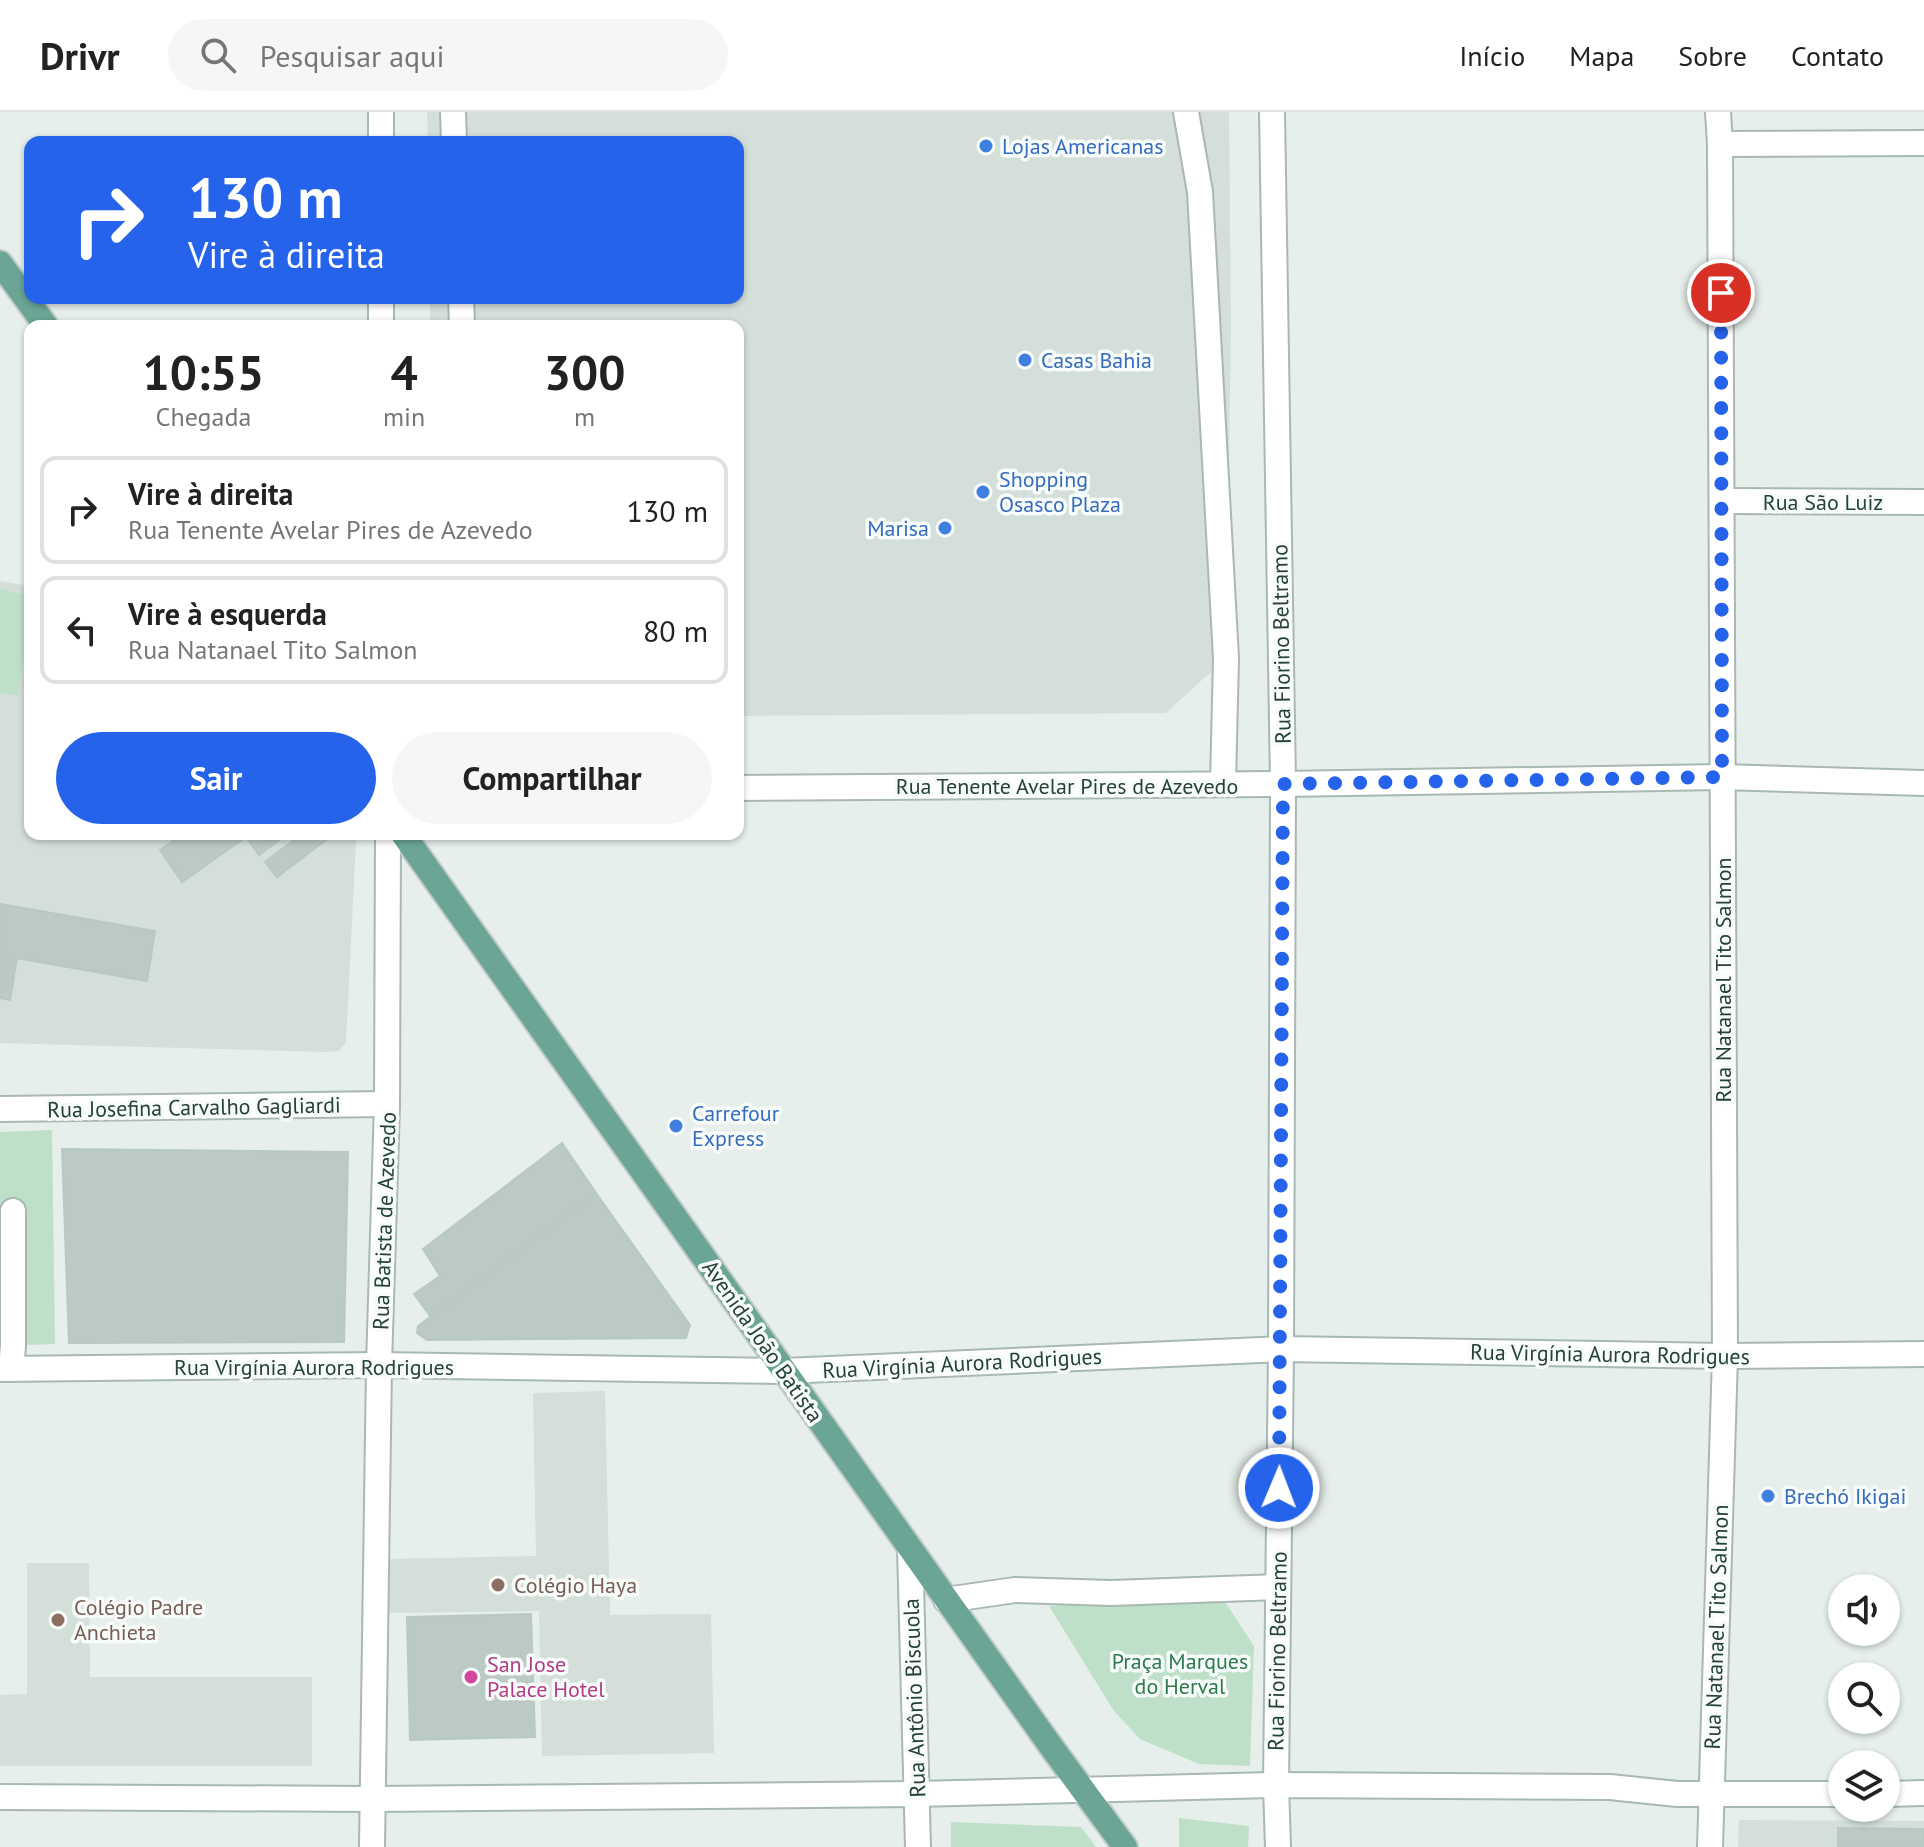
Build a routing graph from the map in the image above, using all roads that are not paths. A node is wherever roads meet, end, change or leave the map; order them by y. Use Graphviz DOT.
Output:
graph roads {
  1 [pos="381,112"];
  2 [pos="453,112"];
  3 [pos="1186,112"];
  4 [pos="1272,112"];
  5 [pos="1718,112"];
  6 [pos="381,136"];
  7 [pos="454,136"];
  8 [pos="1924,143"];
  9 [pos="1720,144"];
  10 [pos="0,263"];
  11 [pos="24,296"];
  12 [pos="1722,501"];
  13 [pos="1924,502"];
  14 [pos="1722,777"];
  15 [pos="1924,783"];
  16 [pos="1223,784"];
  17 [pos="1283,784"];
  18 [pos="744,788"];
  19 [pos="388,840"];
  20 [pos="407,840"];
  21 [pos="387,1104"];
  22 [pos="0,1109"];
  23 [pos="13,1211"];
  24 [pos="1281,1349"];
  25 [pos="1924,1354"];
  26 [pos="1725,1356"];
  27 [pos="379,1365"];
  28 [pos="6,1369"];
  29 [pos="784,1371"];
  30 [pos="910,1548"];
  31 [pos="1278,1587"];
  32 [pos="946,1600"];
  33 [pos="1276,1785"];
  34 [pos="1082,1790"];
  35 [pos="1711,1793"];
  36 [pos="1924,1793"];
  37 [pos="916,1794"];
  38 [pos="1828,1794"];
  39 [pos="1900,1794"];
  40 [pos="0,1797"];
  41 [pos="372,1799"];
  42 [pos="372,1847"];
  43 [pos="918,1847"];
  44 [pos="1125,1847"];
  45 [pos="1278,1847"];
  46 [pos="1710,1847"];
  1 -- 6 [label="street"];
  2 -- 7 [label="street"];
  3 -- 16 [label="street"];
  4 -- 17 [label="street, Rua Fiorino Beltramo"];
  5 -- 9 [label="street, Rua Natanael Tito Salmon"];
  8 -- 9 [label="street"];
  9 -- 12 [label="street, Rua Natanael Tito Salmon"];
  10 -- 11 [label="main road"];
  12 -- 13 [label="street, Rua São Luiz"];
  12 -- 14 [label="street, Rua Natanael Tito Salmon"];
  14 -- 15 [label="street, Rua Tenente Avelar Pires de Azevedo"];
  14 -- 17 [label="street, Rua Tenente Avelar Pires de Azevedo"];
  14 -- 26 [label="street, Rua Natanael Tito Salmon"];
  16 -- 17 [label="street, Rua Tenente Avelar Pires de Azevedo"];
  16 -- 18 [label="street, Rua Tenente Avelar Pires de Azevedo"];
  17 -- 24 [label="street, Rua Fiorino Beltramo"];
  19 -- 21 [label="street, Rua Batista de Azevedo"];
  20 -- 29 [label="main road, Avenida João Batista"];
  21 -- 22 [label="street, Rua Josefina Carvalho Gagliardi"];
  21 -- 27 [label="street, Rua Batista de Azevedo"];
  23 -- 28 [label="street"];
  24 -- 26 [label="street, Rua Virgínia Aurora Rodrigues"];
  24 -- 29 [label="street, Rua Virgínia Aurora Rodrigues"];
  24 -- 31 [label="street, Rua Fiorino Beltramo"];
  25 -- 26 [label="street, Rua Virgínia Aurora Rodrigues"];
  26 -- 35 [label="street, Rua Natanael Tito Salmon"];
  27 -- 28 [label="street, Rua Virgínia Aurora Rodrigues"];
  27 -- 29 [label="street, Rua Virgínia Aurora Rodrigues"];
  27 -- 41 [label="street, Rua Batista de Azevedo"];
  29 -- 30 [label="main road, Avenida João Batista"];
  30 -- 32 [label="main road, Avenida João Batista"];
  30 -- 37 [label="street, Rua Antônio Biscuola"];
  31 -- 32 [label="street"];
  31 -- 33 [label="street, Rua Fiorino Beltramo"];
  32 -- 34 [label="main road, Avenida João Batista"];
  33 -- 34 [label="street"];
  33 -- 35 [label="street"];
  33 -- 45 [label="street, Rua Fiorino Beltramo"];
  34 -- 37 [label="street"];
  34 -- 44 [label="main road, Avenida João Batista"];
  35 -- 38 [label="street"];
  35 -- 46 [label="street, Rua Natanael Tito Salmon"];
  36 -- 39 [label="street"];
  37 -- 41 [label="street"];
  37 -- 43 [label="street, Rua Antônio Biscuola"];
  40 -- 41 [label="street"];
  41 -- 42 [label="street, Rua Batista de Azevedo"];
}
